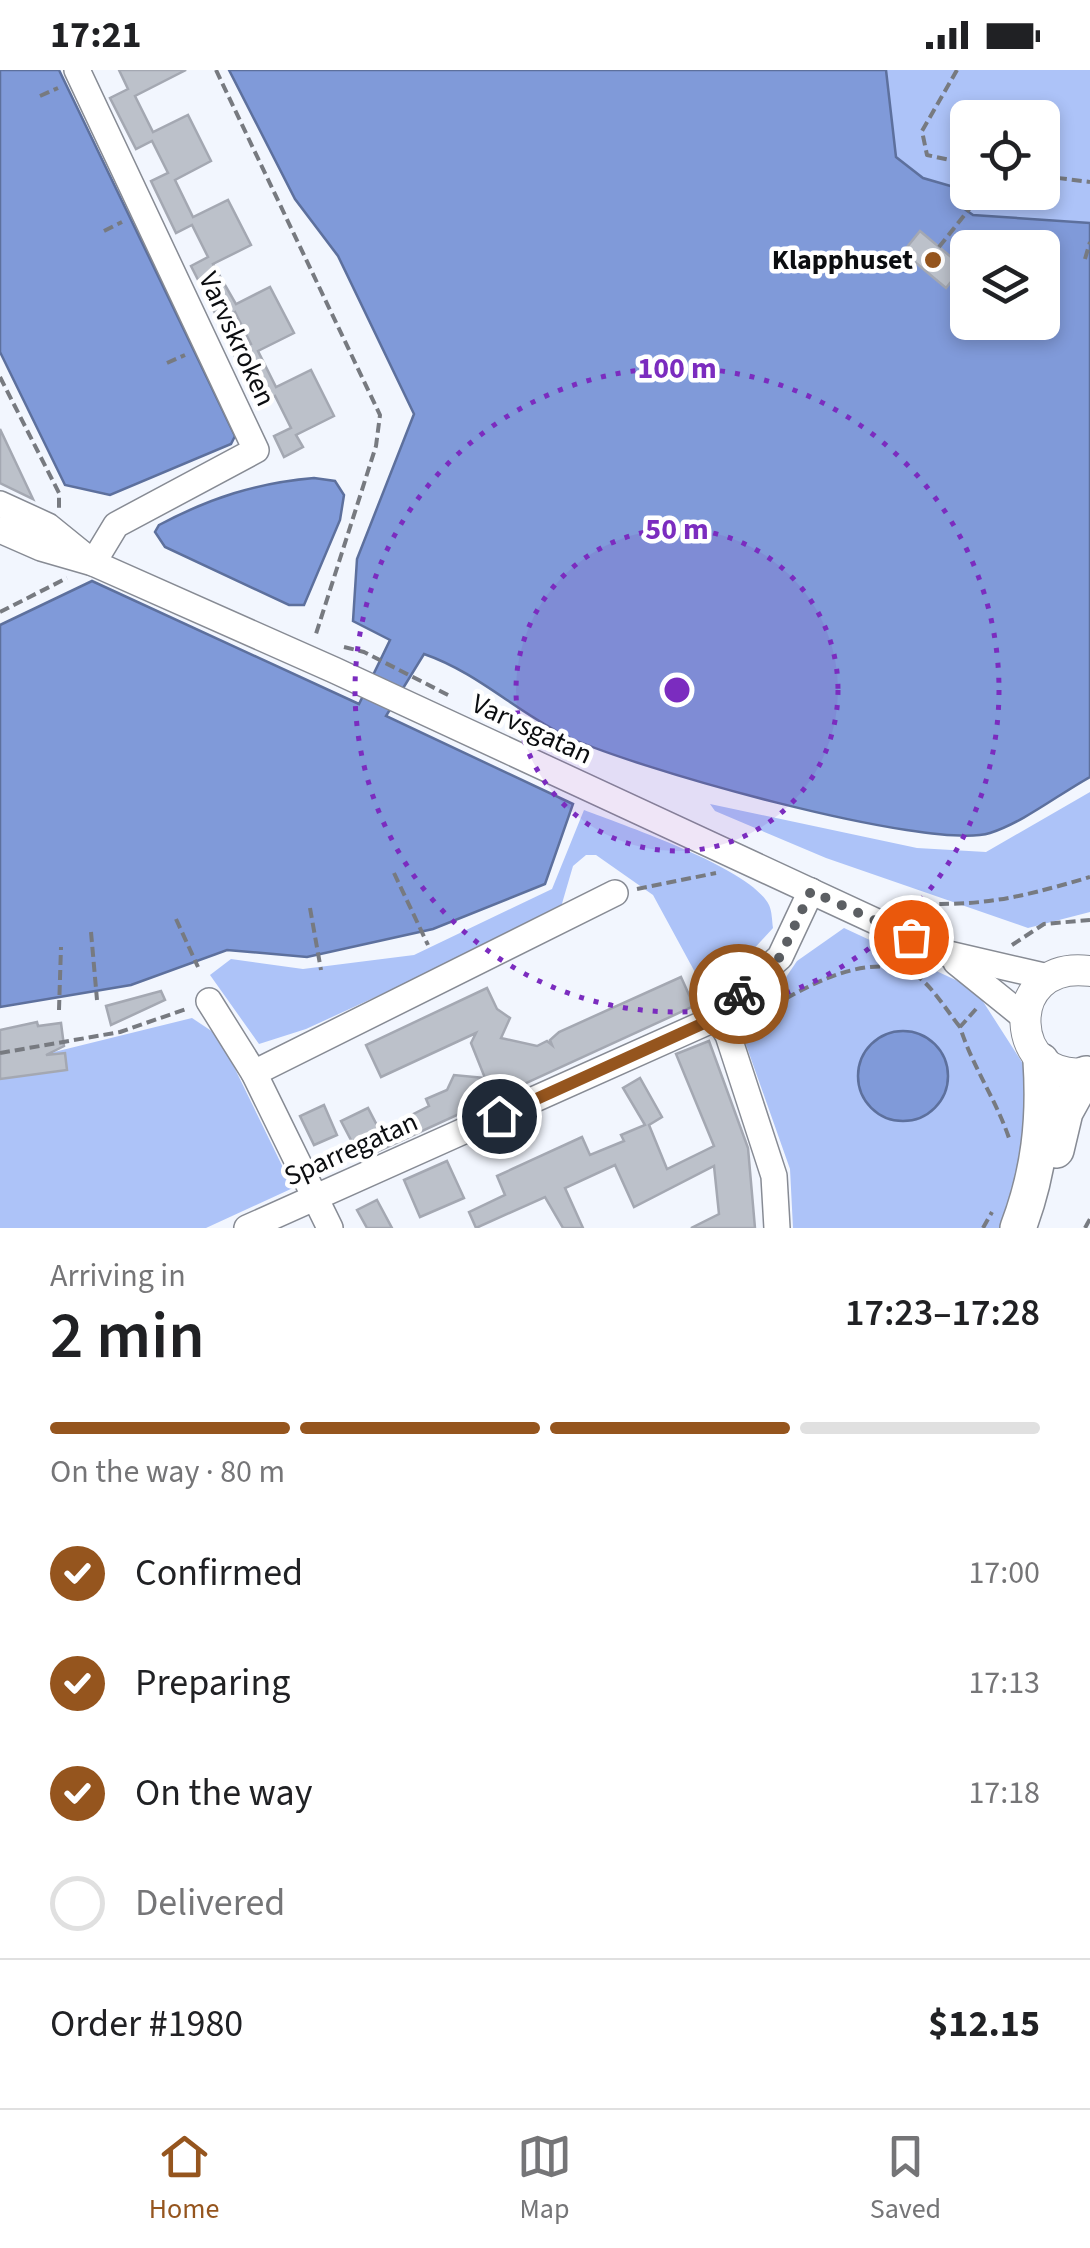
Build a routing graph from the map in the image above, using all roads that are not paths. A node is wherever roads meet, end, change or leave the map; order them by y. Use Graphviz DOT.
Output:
graph roads {
  1 [pos="72,77"];
  2 [pos="0,504"];
  3 [pos="0,530"];
  4 [pos="92,563"];
  5 [pos="811,891"];
  6 [pos="615,893"];
  7 [pos="944,953"];
  8 [pos="1090,970"];
  9 [pos="1048,977"];
  10 [pos="209,1001"];
  11 [pos="1024,1017"];
  12 [pos="722,1025"];
  13 [pos="1042,1061"];
  14 [pos="254,1073"];
  15 [pos="1088,1073"];
  16 [pos="317,1196"];
  17 [pos="1008,1215"];
  18 [pos="247,1228"];
  19 [pos="330,1228"];
  20 [pos="777,1228"];
  21 [pos="1035,1228"];
  1 -- 4 [label="street, Varvskroken"];
  2 -- 4 [label="street, Varvsgatan"];
  3 -- 4 [label="street, Varvsgatan"];
  4 -- 5 [label="street, Varvsgatan"];
  5 -- 7 [label="street, Varvsgatan"];
  5 -- 12 [label="street, Sparregatan"];
  6 -- 14 [label="street"];
  7 -- 9 [label="street, Varvsgatan"];
  7 -- 11 [label="street, Varvsgatan"];
  8 -- 9 [label="street"];
  9 -- 11 [label="street"];
  10 -- 14 [label="street"];
  11 -- 13 [label="street"];
  12 -- 16 [label="street, Sparregatan"];
  12 -- 20 [label="street"];
  13 -- 15 [label="street"];
  13 -- 17 [label="main road"];
  14 -- 16 [label="street"];
  15 -- 21 [label="main road"];
  16 -- 18 [label="street, Sparregatan"];
  16 -- 19 [label="street"];
}
